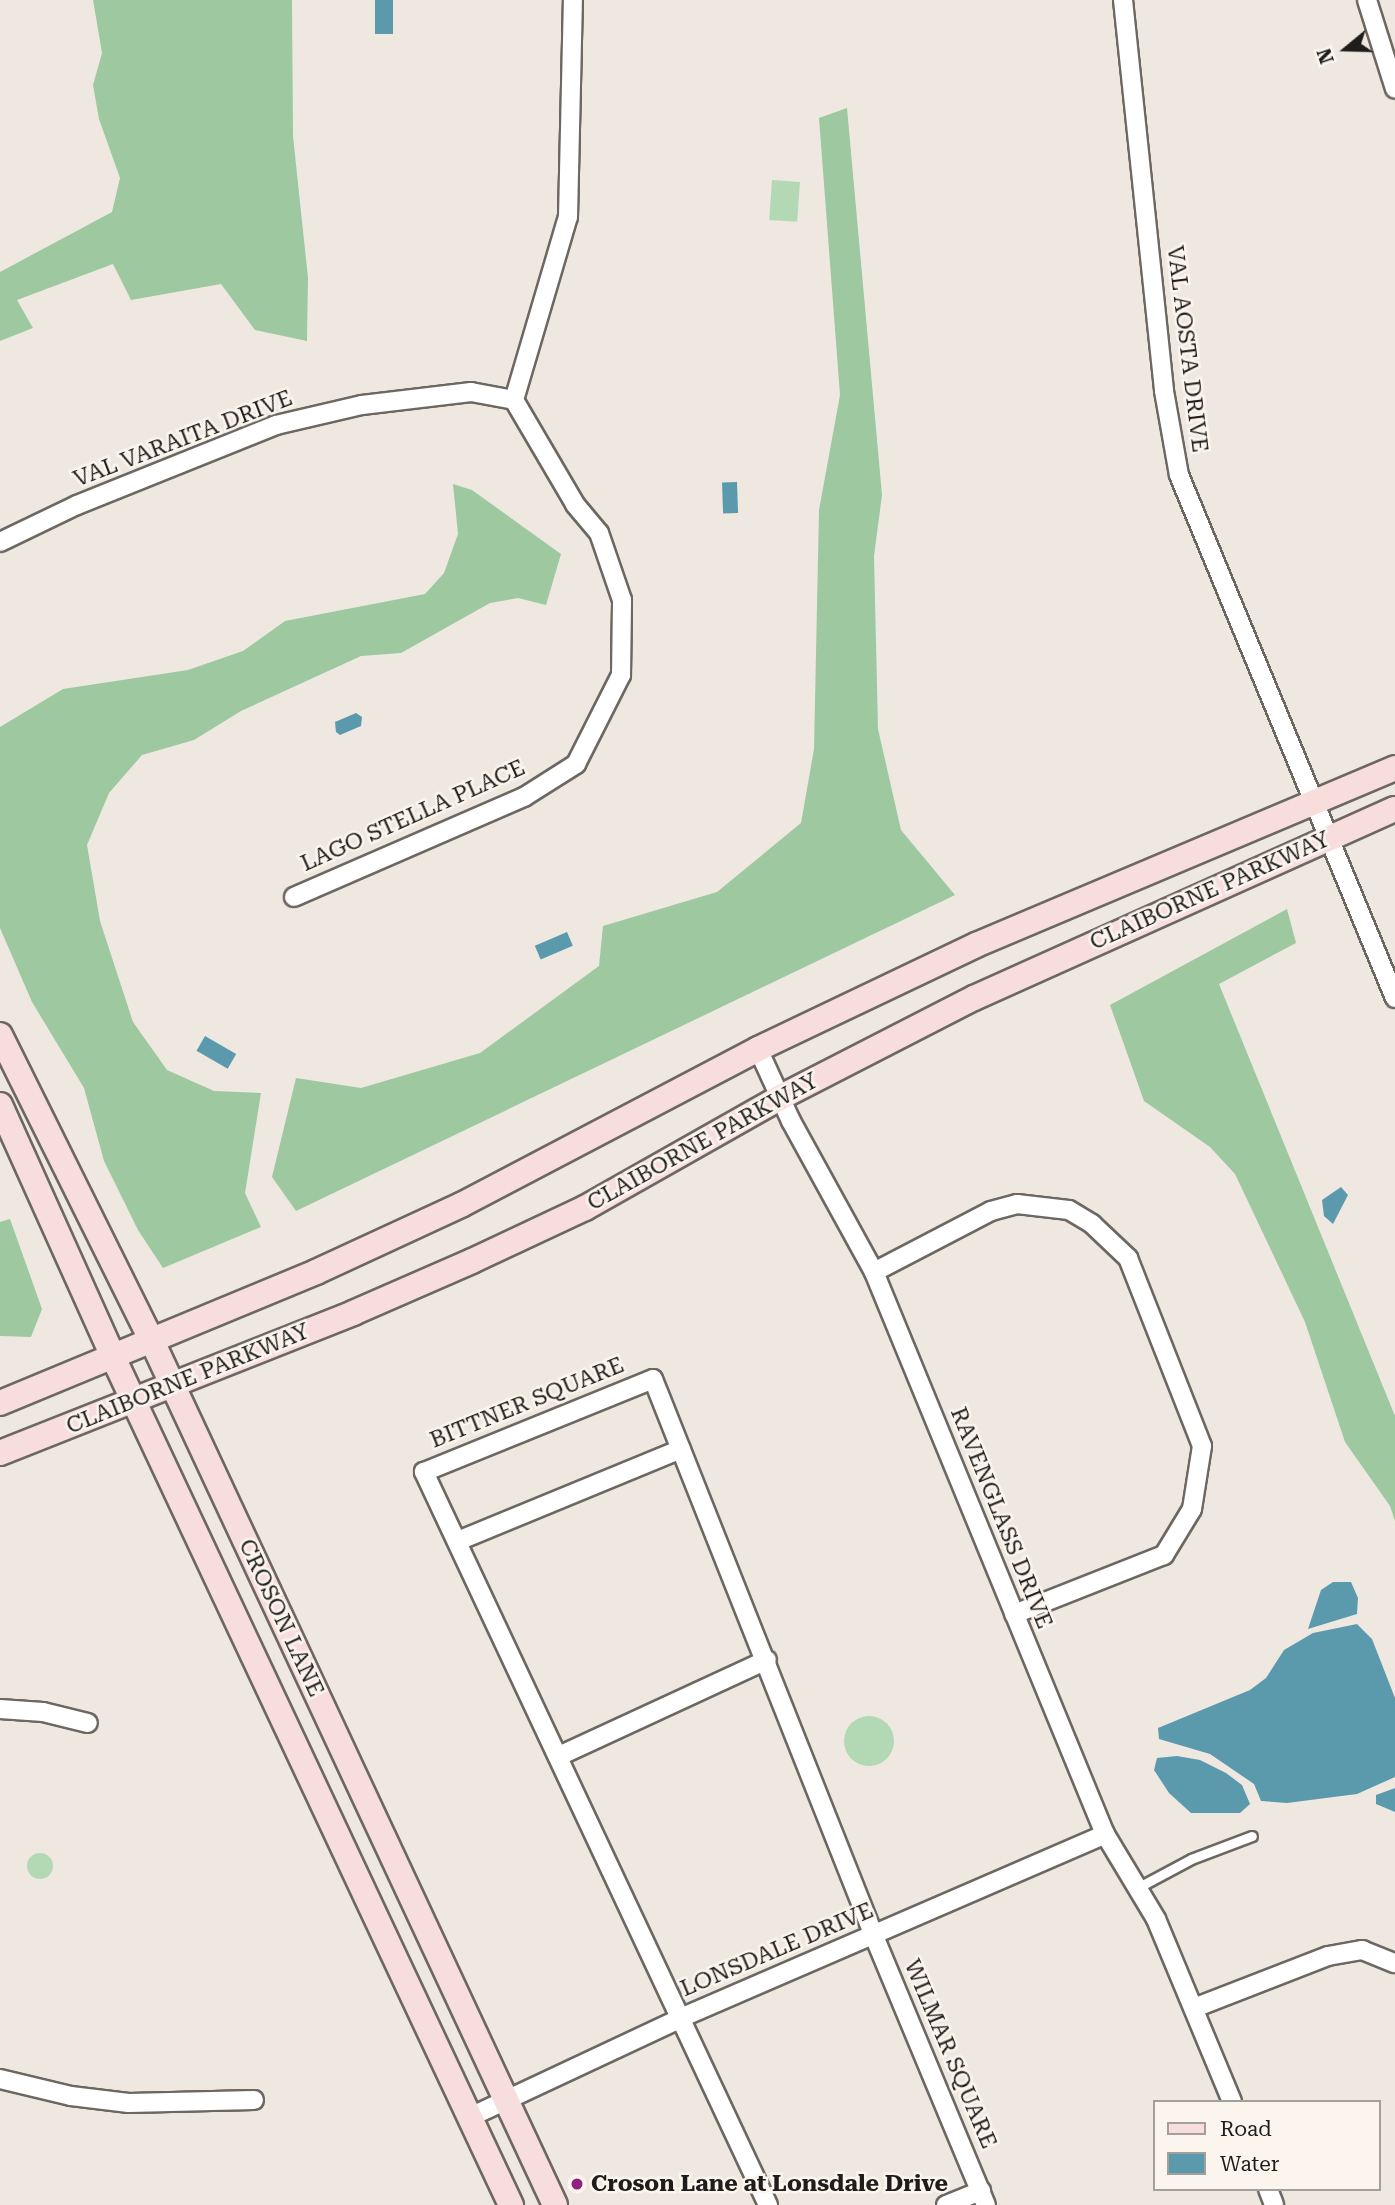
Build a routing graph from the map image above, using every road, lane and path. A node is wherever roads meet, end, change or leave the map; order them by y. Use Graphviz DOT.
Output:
graph roads {
  1 [pos="573,0"];
  2 [pos="1123,0"];
  3 [pos="1367,0"];
  4 [pos="1395,89"];
  5 [pos="514,400"];
  6 [pos="0,542"];
  7 [pos="1395,768"];
  8 [pos="1315,804"];
  9 [pos="1395,808"];
  10 [pos="1328,837"];
  11 [pos="294,897"];
  12 [pos="1395,998"];
  13 [pos="0,1035"];
  14 [pos="758,1049"];
  15 [pos="781,1097"];
  16 [pos="0,1105"];
  17 [pos="874,1272"];
  18 [pos="152,1341"];
  19 [pos="113,1357"];
  20 [pos="171,1383"];
  21 [pos="134,1400"];
  22 [pos="0,1404"];
  23 [pos="681,1449"];
  24 [pos="0,1453"];
  25 [pos="458,1541"];
  26 [pos="1014,1615"];
  27 [pos="767,1660"];
  28 [pos="0,1709"];
  29 [pos="88,1723"];
  30 [pos="559,1756"];
  31 [pos="1105,1834"];
  32 [pos="1252,1836"];
  33 [pos="1137,1888"];
  34 [pos="874,1936"];
  35 [pos="1395,1964"];
  36 [pos="1194,2008"];
  37 [pos="683,2017"];
  38 [pos="0,2078"];
  39 [pos="507,2098"];
  40 [pos="254,2100"];
  41 [pos="1231,2100"];
  42 [pos="470,2117"];
  43 [pos="984,2198"];
  44 [pos="511,2205"];
  45 [pos="555,2205"];
  46 [pos="768,2205"];
  47 [pos="946,2205"];
  1 -- 5 [label="street"];
  2 -- 8 [label="street, VAL AOSTA DRIVE"];
  3 -- 4 [label="street"];
  5 -- 6 [label="street, VAL VARAITA DRIVE"];
  5 -- 11 [label="street, LAGO STELLA PLACE"];
  7 -- 8 [label="main road, CLAIBORNE PARKWAY"];
  8 -- 10 [label="street, VAL AOSTA DRIVE"];
  8 -- 14 [label="main road, CLAIBORNE PARKWAY"];
  9 -- 10 [label="main road, CLAIBORNE PARKWAY"];
  10 -- 12 [label="street, VAL AOSTA DRIVE"];
  10 -- 15 [label="main road, CLAIBORNE PARKWAY"];
  13 -- 18 [label="main road, CROSON LANE"];
  14 -- 15 [label="street, RAVENGLASS DRIVE"];
  14 -- 18 [label="main road, CLAIBORNE PARKWAY"];
  15 -- 17 [label="street, RAVENGLASS DRIVE"];
  15 -- 20 [label="main road, CLAIBORNE PARKWAY"];
  16 -- 19 [label="main road, CROSON LANE"];
  17 -- 26 [label="street, RAVENGLASS DRIVE"];
  17 -- 26 [label="street"];
  18 -- 19 [label="main road, CLAIBORNE PARKWAY"];
  18 -- 20 [label="main road, CROSON LANE"];
  19 -- 21 [label="main road, CROSON LANE"];
  19 -- 22 [label="main road, CLAIBORNE PARKWAY"];
  20 -- 21 [label="main road, CLAIBORNE PARKWAY"];
  20 -- 39 [label="main road, CROSON LANE"];
  21 -- 24 [label="main road, CLAIBORNE PARKWAY"];
  21 -- 42 [label="main road, CROSON LANE"];
  23 -- 25 [label="street"];
  23 -- 25 [label="street, BITTNER SQUARE"];
  23 -- 27 [label="street, BITTNER SQUARE"];
  25 -- 30 [label="street, BITTNER SQUARE"];
  26 -- 31 [label="street, RAVENGLASS DRIVE"];
  27 -- 30 [label="street"];
  27 -- 34 [label="street, BITTNER SQUARE"];
  28 -- 29 [label="street"];
  30 -- 37 [label="street, BITTNER SQUARE"];
  31 -- 33 [label="street, RAVENGLASS DRIVE"];
  31 -- 34 [label="street, LONSDALE DRIVE"];
  32 -- 33 [label="lane"];
  33 -- 36 [label="street, RAVENGLASS DRIVE"];
  34 -- 37 [label="street, LONSDALE DRIVE"];
  34 -- 43 [label="street, WILMAR SQUARE"];
  35 -- 36 [label="street"];
  36 -- 41 [label="street, RAVENGLASS DRIVE"];
  37 -- 39 [label="street, LONSDALE DRIVE"];
  37 -- 46 [label="street"];
  38 -- 40 [label="street"];
  39 -- 42 [label="street, LONSDALE DRIVE"];
  39 -- 45 [label="main road, CROSON LANE"];
  42 -- 44 [label="main road, CROSON LANE"];
  43 -- 47 [label="street, WILMAR SQUARE"];
}
